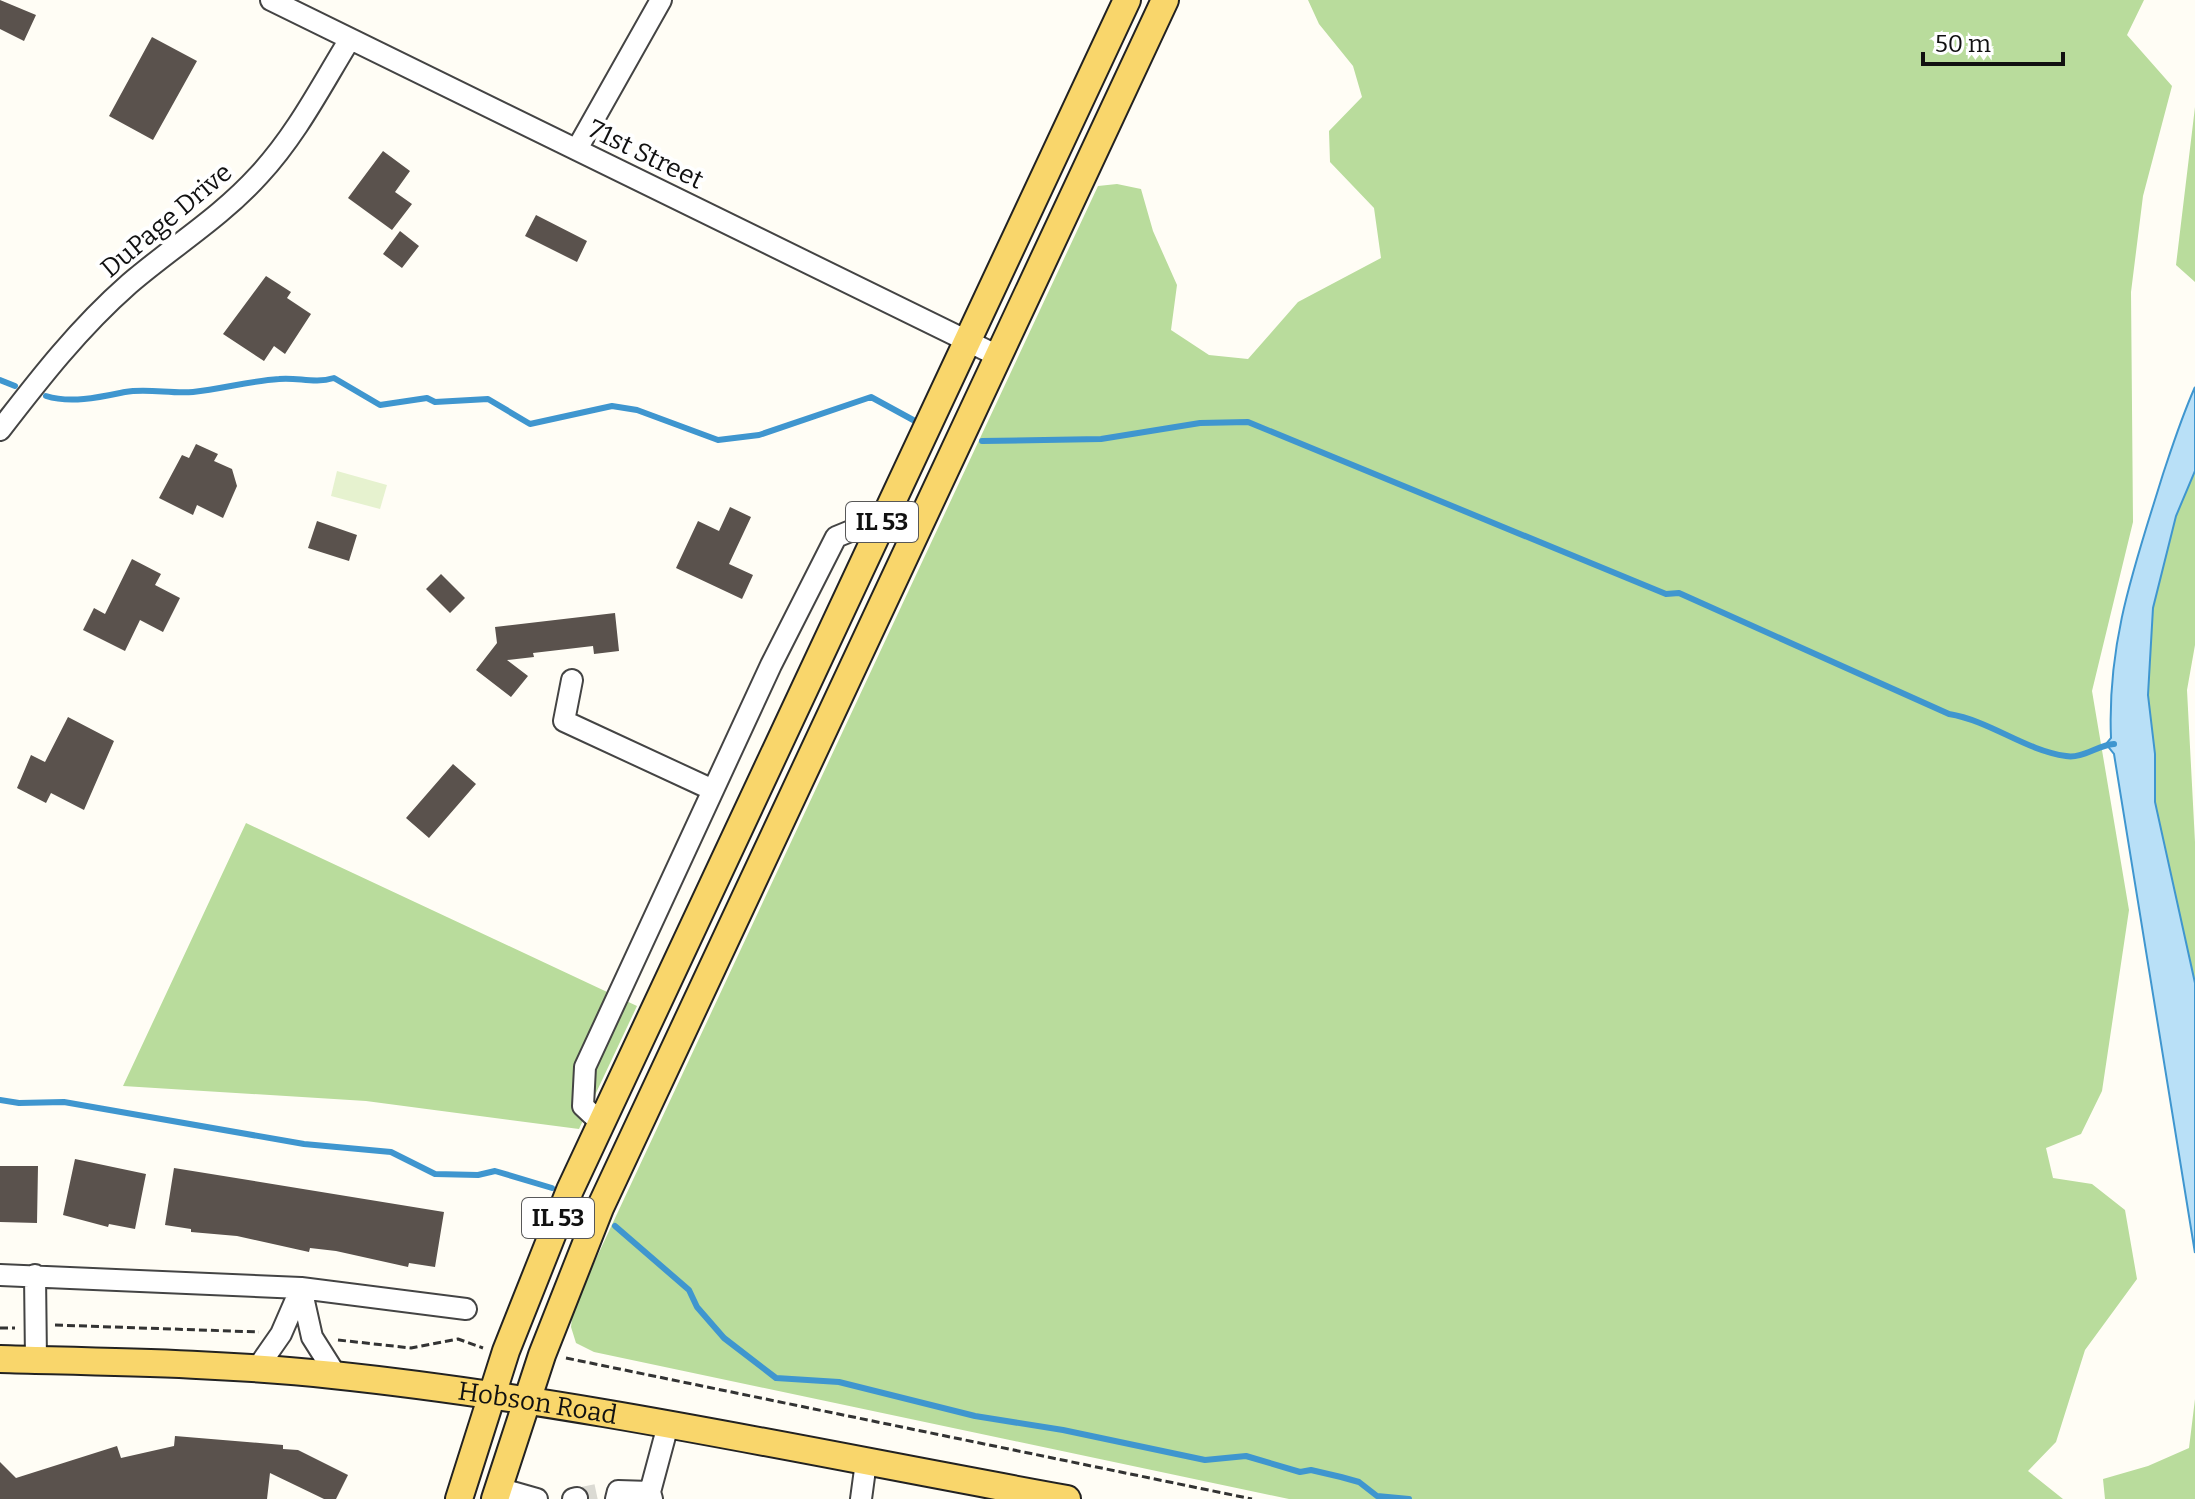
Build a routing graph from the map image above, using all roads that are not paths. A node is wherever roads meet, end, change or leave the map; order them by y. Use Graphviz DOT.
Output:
graph roads {
  1 [pos="271,0"];
  2 [pos="661,0"];
  3 [pos="1127,0"];
  4 [pos="1165,0"];
  5 [pos="350,39"];
  6 [pos="577,149"];
  7 [pos="967,340"];
  8 [pos="998,356"];
  9 [pos="0,430"];
  10 [pos="878,530"];
  11 [pos="572,680"];
  12 [pos="713,790"];
  13 [pos="600,1122"];
  14 [pos="0,1275"];
  15 [pos="35,1275"];
  16 [pos="301,1288"];
  17 [pos="466,1309"];
  18 [pos="0,1359"];
  19 [pos="36,1360"];
  20 [pos="258,1367"];
  21 [pos="336,1375"];
  22 [pos="490,1396"];
  23 [pos="527,1401"];
  24 [pos="668,1425"];
  25 [pos="866,1462"];
  26 [pos="496,1494"];
  27 [pos="611,1494"];
  28 [pos="651,1495"];
  29 [pos="459,1499"];
  30 [pos="537,1499"];
  31 [pos="861,1499"];
  32 [pos="1067,1499"];
  1 -- 5 [label="street, 71st Street"];
  2 -- 6 [label="street"];
  3 -- 7 [label="main road, IL 53"];
  4 -- 8 [label="main road, IL 53"];
  5 -- 6 [label="street, 71st Street"];
  5 -- 9 [label="street, DuPage Drive"];
  6 -- 7 [label="street, 71st Street"];
  7 -- 8 [label="street, 71st Street"];
  7 -- 10 [label="main road, IL 53"];
  8 -- 23 [label="main road, IL 53"];
  10 -- 12 [label="street"];
  10 -- 13 [label="main road, IL 53"];
  11 -- 12 [label="street"];
  12 -- 13 [label="street"];
  13 -- 22 [label="main road, IL 53"];
  14 -- 15 [label="street"];
  15 -- 16 [label="street"];
  15 -- 19 [label="street"];
  16 -- 17 [label="street"];
  16 -- 20 [label="street"];
  16 -- 21 [label="street"];
  18 -- 19 [label="main road, Hobson Road"];
  19 -- 20 [label="main road, Hobson Road"];
  20 -- 21 [label="main road, Hobson Road"];
  21 -- 22 [label="main road, Hobson Road"];
  22 -- 23 [label="main road, Hobson Road"];
  22 -- 29 [label="main road, IL 53"];
  23 -- 24 [label="main road, Hobson Road"];
  23 -- 26 [label="main road, IL 53"];
  24 -- 25 [label="main road, Hobson Road"];
  24 -- 28 [label="street"];
  25 -- 31 [label="street"];
  25 -- 32 [label="main road, Hobson Road"];
  26 -- 30 [label="street"];
  27 -- 28 [label="street"];
}
